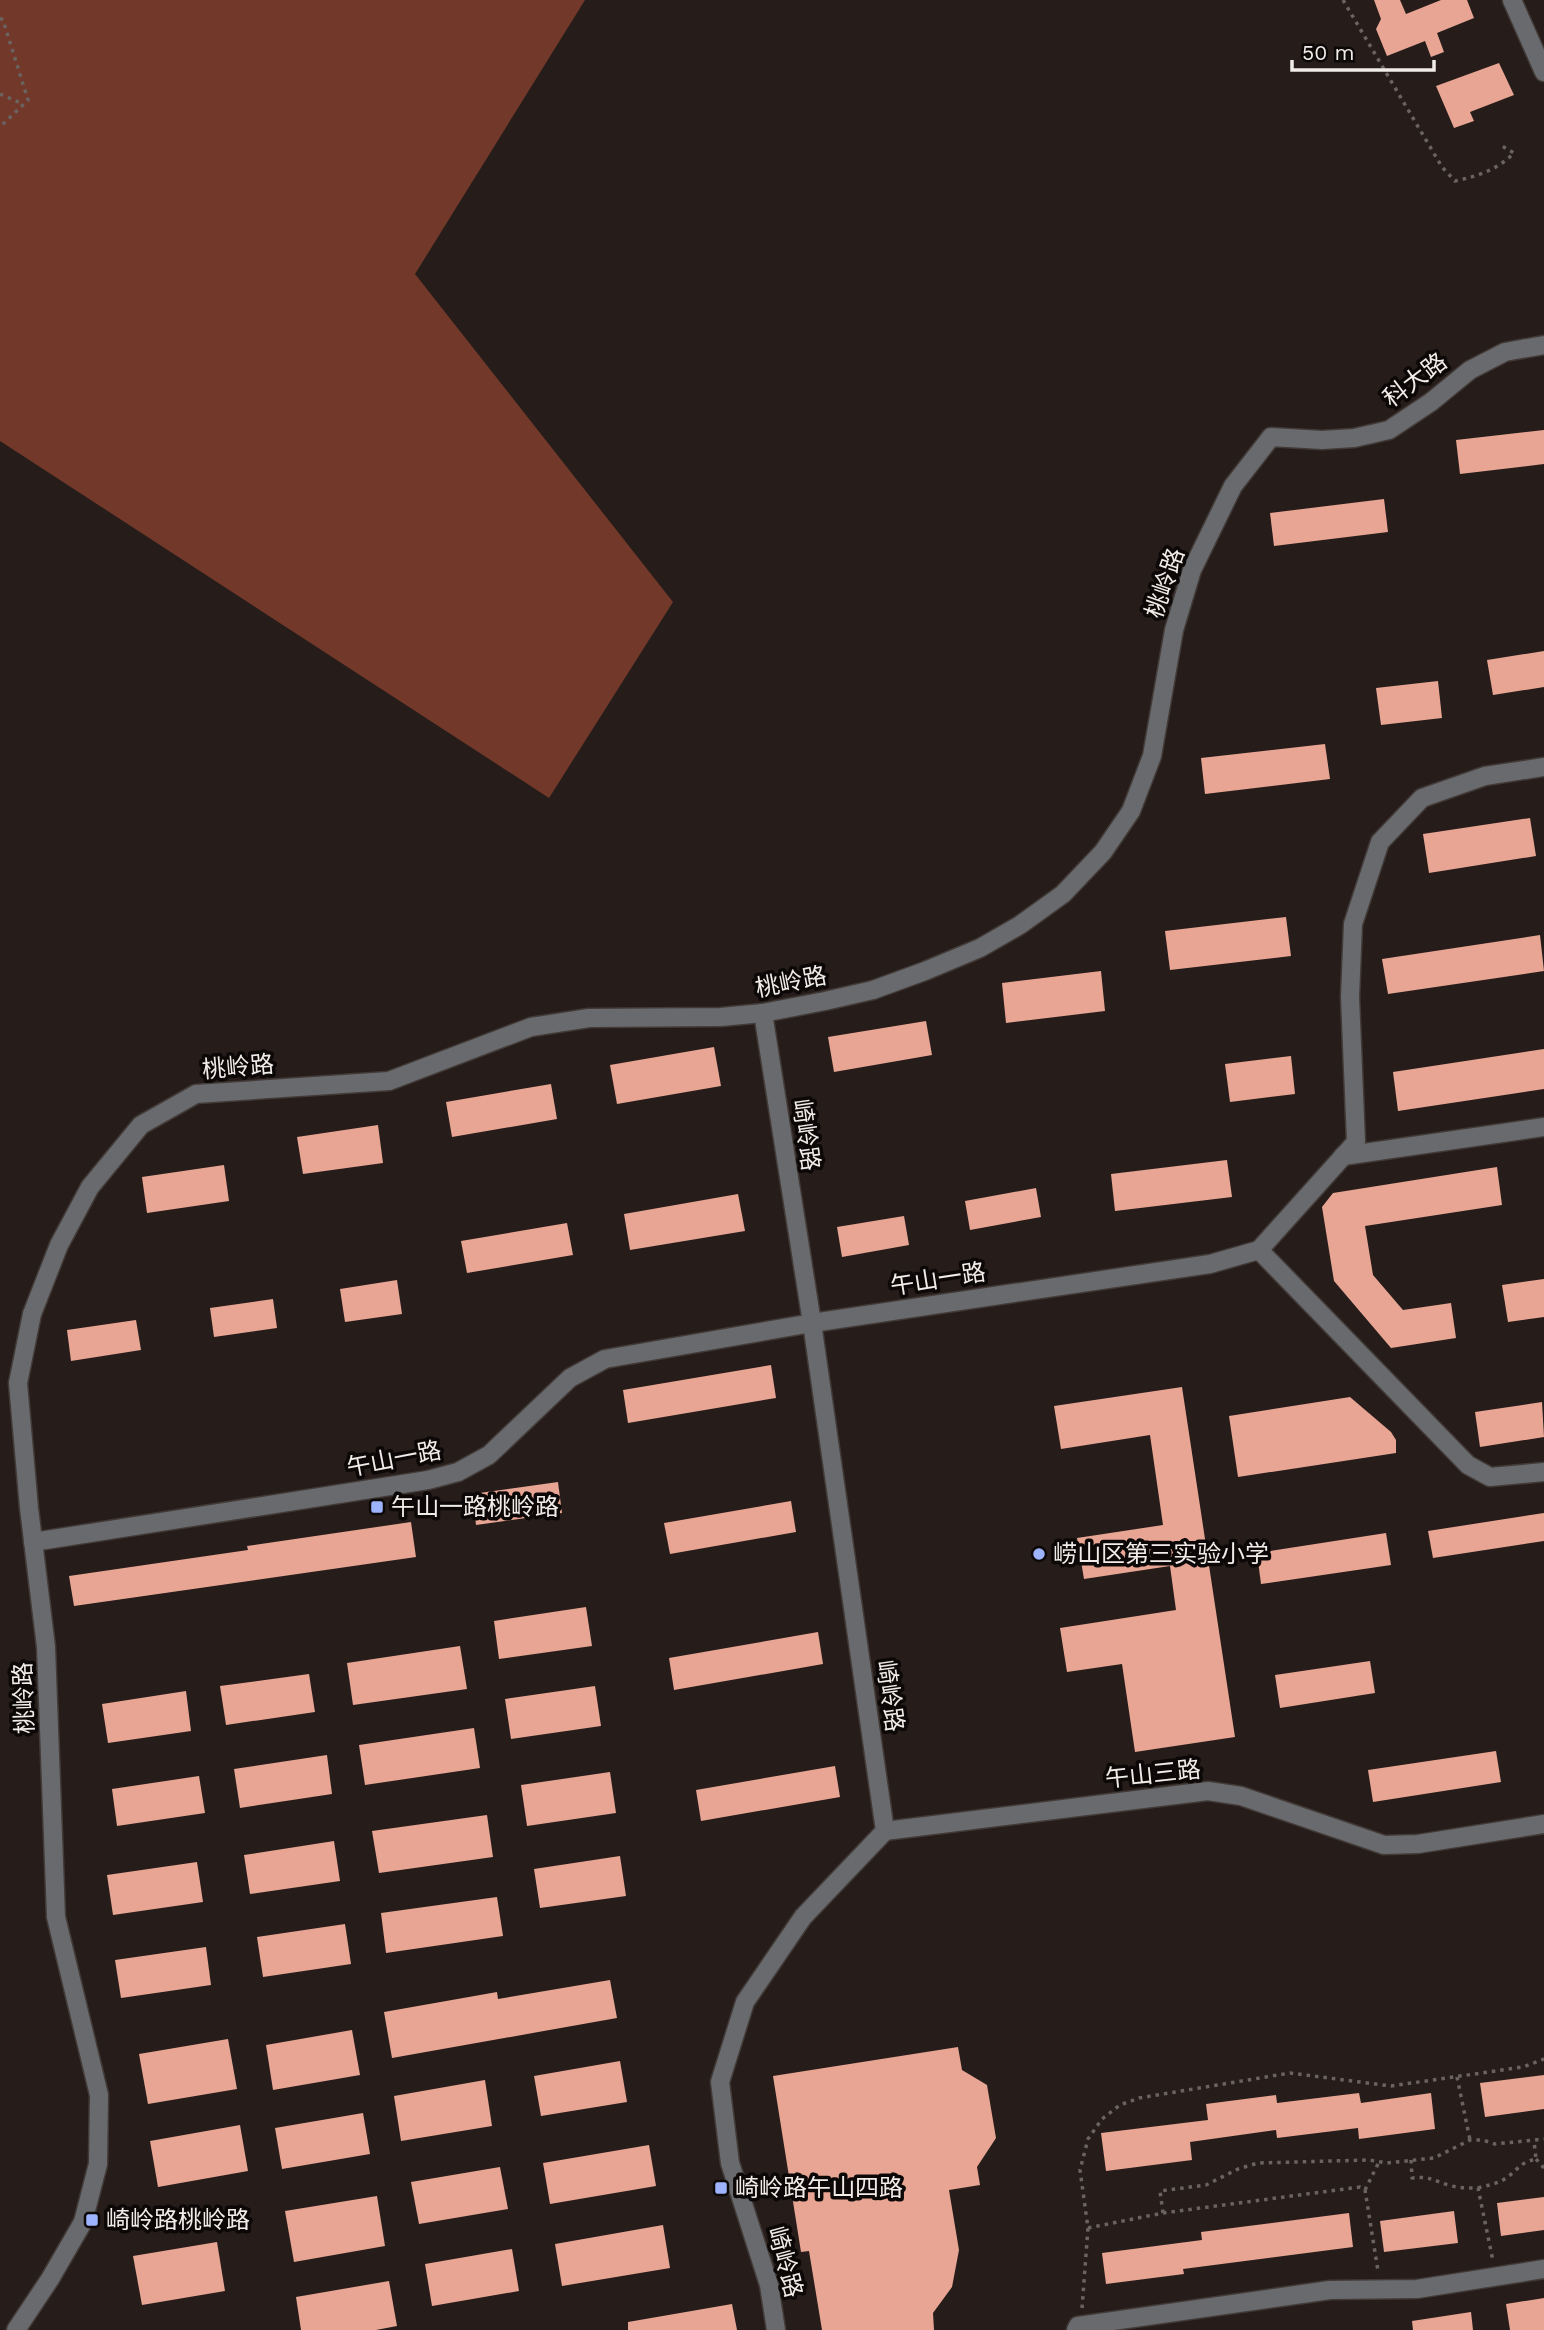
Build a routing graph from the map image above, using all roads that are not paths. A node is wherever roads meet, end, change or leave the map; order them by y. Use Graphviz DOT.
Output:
graph roads {
  1 [pos="1512,0"];
  2 [pos="1544,72"];
  3 [pos="1544,345"];
  4 [pos="1270,437"];
  5 [pos="1544,767"];
  6 [pos="763,1013"];
  7 [pos="1544,1127"];
  8 [pos="1343,1156"];
  9 [pos="1259,1250"];
  10 [pos="812,1323"];
  11 [pos="1544,1472"];
  12 [pos="33,1542"];
  13 [pos="1544,1824"];
  14 [pos="885,1831"];
  15 [pos="1544,2269"];
  16 [pos="1077,2328"];
  17 [pos="16,2330"];
  18 [pos="776,2330"];
  1 -- 2 [label="street"];
  3 -- 4 [label="street, 科大路"];
  4 -- 6 [label="street, 桃岭路"];
  5 -- 8 [label="street"];
  6 -- 10 [label="street, 崎岭路"];
  6 -- 12 [label="street, 桃岭路"];
  7 -- 8 [label="street"];
  8 -- 9 [label="street"];
  9 -- 10 [label="street, 午山一路"];
  9 -- 11 [label="street"];
  10 -- 12 [label="street, 午山一路"];
  10 -- 14 [label="street, 崎岭路"];
  12 -- 17 [label="street, 桃岭路"];
  13 -- 14 [label="street, 午山三路"];
  14 -- 18 [label="street, 崎岭路"];
  15 -- 16 [label="street"];
}
